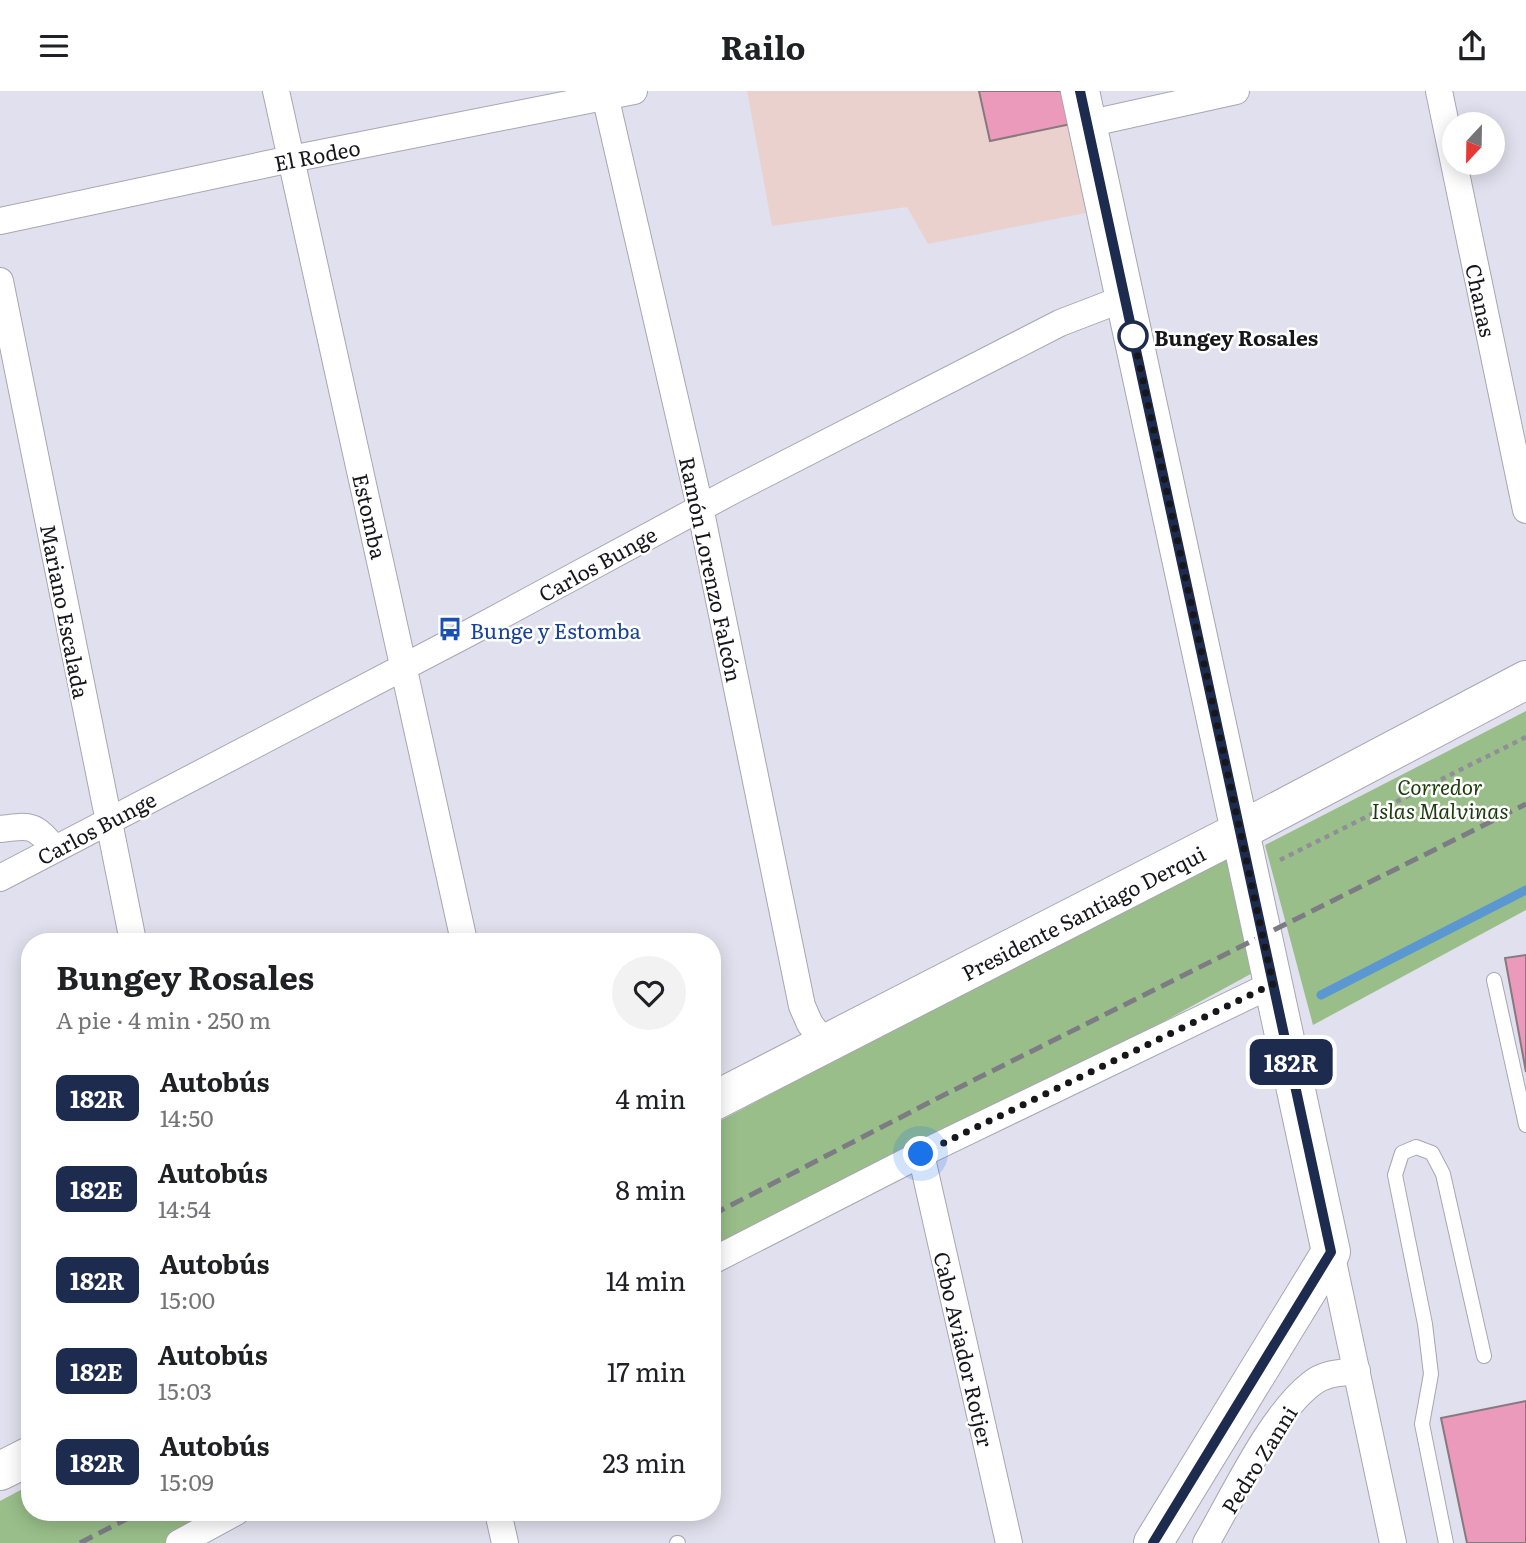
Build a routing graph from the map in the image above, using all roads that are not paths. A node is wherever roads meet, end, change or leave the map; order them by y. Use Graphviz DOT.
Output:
graph roads {
  1 [pos="276,91"];
  2 [pos="634,91"];
  3 [pos="1236,91"];
  4 [pos="1439,91"];
  5 [pos="605,94"];
  6 [pos="1084,107"];
  7 [pos="291,159"];
  8 [pos="0,221"];
  9 [pos="0,281"];
  10 [pos="1125,298"];
  11 [pos="700,507"];
  12 [pos="1526,510"];
  13 [pos="404,666"];
  14 [pos="1526,680"];
  15 [pos="108,820"];
  16 [pos="0,829"];
  17 [pos="1238,832"];
  18 [pos="55,849"];
  19 [pos="0,878"];
  20 [pos="131,933"];
  21 [pos="462,933"];
  22 [pos="1494,980"];
  23 [pos="1273,984"];
  24 [pos="825,1043"];
  25 [pos="721,1097"];
  26 [pos="1526,1125"];
  27 [pos="921,1154"];
  28 [pos="1331,1252"];
  29 [pos="721,1256"];
  30 [pos="1484,1356"];
  31 [pos="1357,1371"];
  32 [pos="21,1460"];
  33 [pos="0,1471"];
  34 [pos="219,1521"];
  35 [pos="500,1521"];
  36 [pos="179,1543"];
  37 [pos="505,1543"];
  38 [pos="1009,1543"];
  39 [pos="1153,1543"];
  40 [pos="1206,1543"];
  41 [pos="1394,1543"];
  42 [pos="1446,1543"];
  1 -- 7 [label="street, Estomba"];
  2 -- 5 [label="street, El Rodeo"];
  3 -- 6 [label="street"];
  4 -- 12 [label="street, Chanas"];
  5 -- 7 [label="street, El Rodeo"];
  5 -- 11 [label="street, Ramón Lorenzo Falcón"];
  6 -- 10 [label="street"];
  7 -- 8 [label="street, El Rodeo"];
  7 -- 13 [label="street, Estomba"];
  9 -- 15 [label="street, Mariano Escalada"];
  10 -- 11 [label="street, Carlos Bunge"];
  10 -- 17 [label="street"];
  11 -- 13 [label="street, Carlos Bunge"];
  11 -- 24 [label="street, Ramón Lorenzo Falcón"];
  13 -- 15 [label="street, Carlos Bunge"];
  13 -- 21 [label="street, Estomba"];
  14 -- 17 [label="street, Presidente Santiago Derqui"];
  15 -- 18 [label="street, Carlos Bunge"];
  15 -- 20 [label="street, Mariano Escalada"];
  16 -- 18 [label="street"];
  17 -- 23 [label="street"];
  17 -- 24 [label="street, Presidente Santiago Derqui"];
  18 -- 19 [label="street, Carlos Bunge"];
  22 -- 26 [label="lane"];
  23 -- 27 [label="street"];
  23 -- 28 [label="street"];
  24 -- 25 [label="street, Presidente Santiago Derqui"];
  27 -- 29 [label="street"];
  27 -- 38 [label="street, Cabo Aviador Rotjer"];
  28 -- 31 [label="street"];
  28 -- 39 [label="street"];
  30 -- 42 [label="lane"];
  31 -- 40 [label="street, Pedro Zanni"];
  31 -- 41 [label="street"];
  32 -- 33 [label="street"];
  34 -- 36 [label="street"];
  35 -- 37 [label="street"];
}
